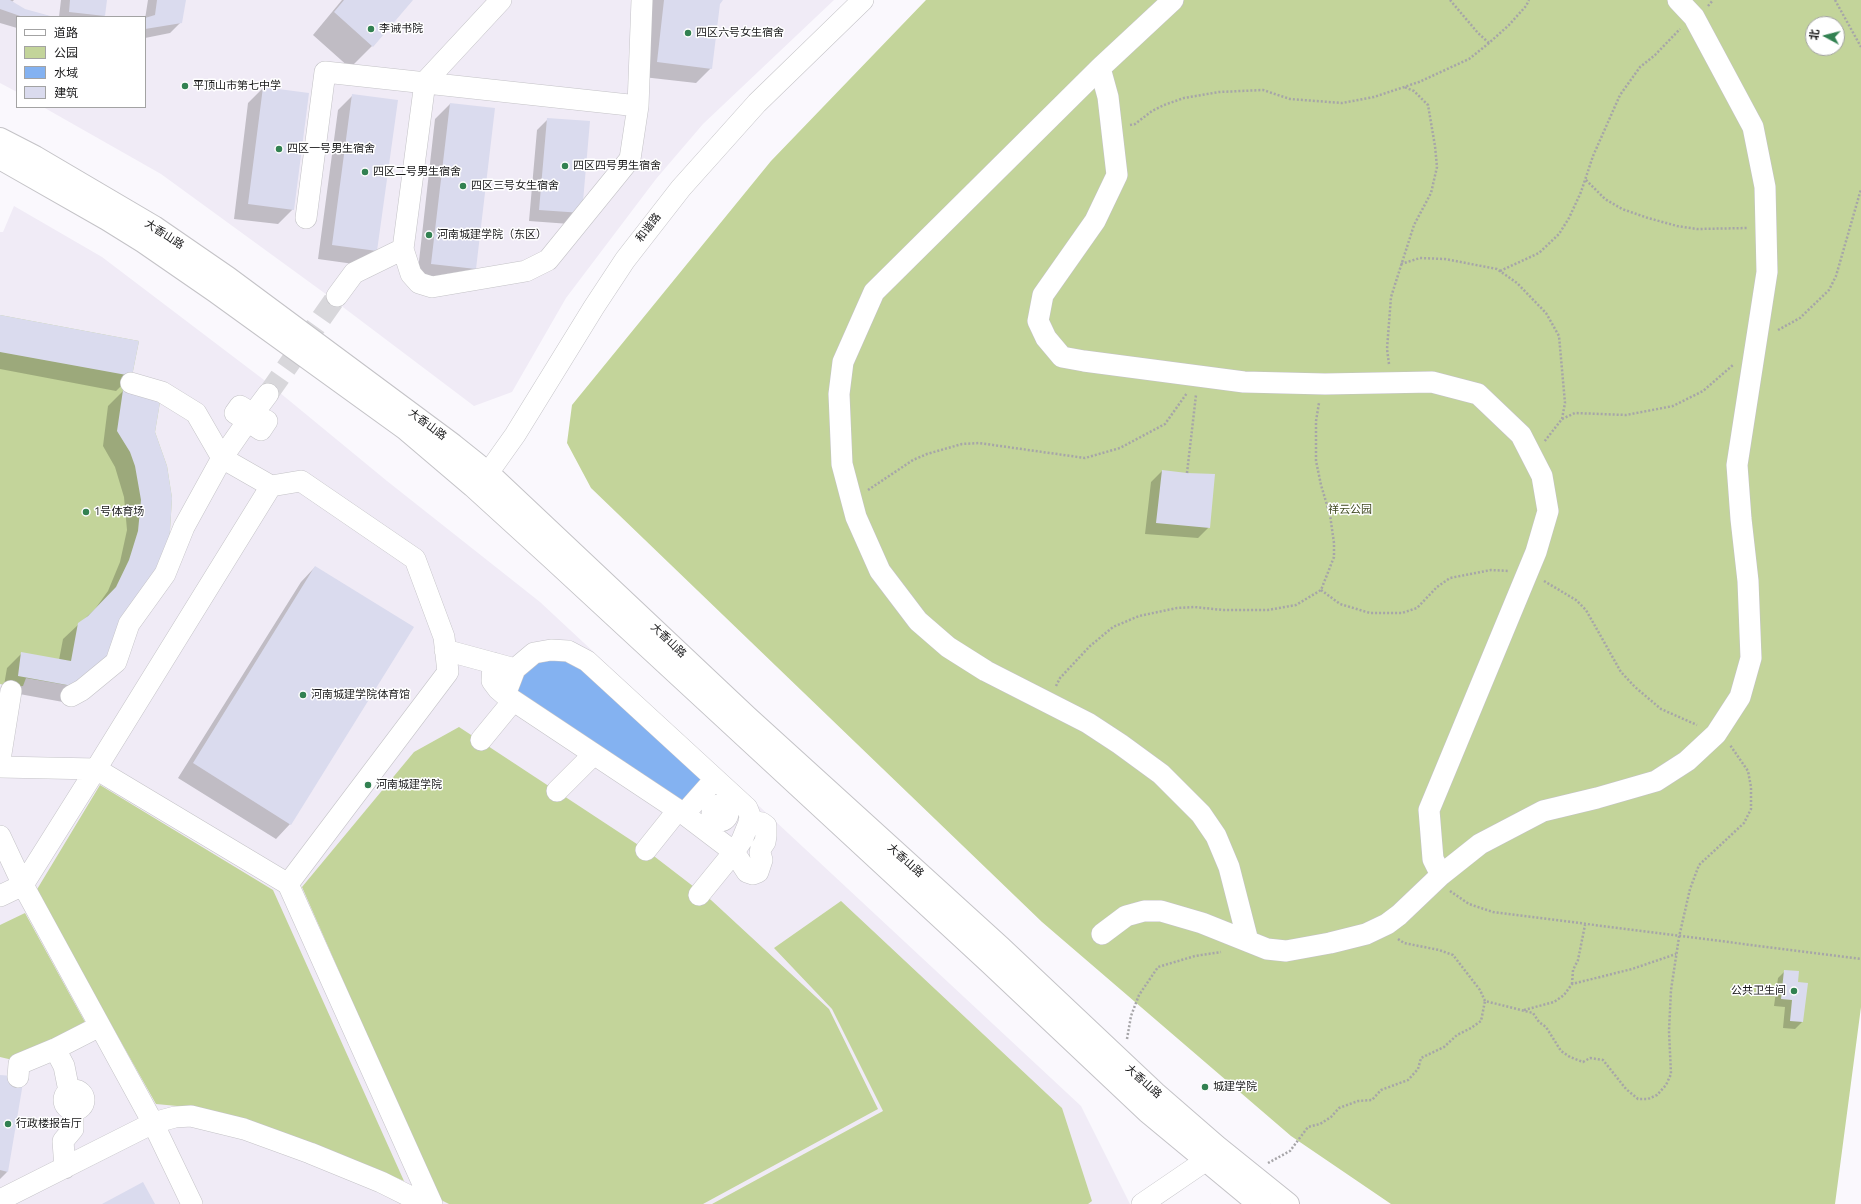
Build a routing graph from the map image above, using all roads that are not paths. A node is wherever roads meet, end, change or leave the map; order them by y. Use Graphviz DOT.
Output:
graph roads {
  1 [pos="642,0"];
  2 [pos="863,0"];
  3 [pos="1173,0"];
  4 [pos="1678,0"];
  5 [pos="498,1"];
  6 [pos="1100,68"];
  7 [pos="425,82"];
  8 [pos="638,106"];
  9 [pos="0,140"];
  10 [pos="0,158"];
  11 [pos="306,218"];
  12 [pos="403,249"];
  13 [pos="337,296"];
  14 [pos="131,383"];
  15 [pos="268,394"];
  16 [pos="222,458"];
  17 [pos="481,480"];
  18 [pos="271,486"];
  19 [pos="446,650"];
  20 [pos="493,663"];
  21 [pos="515,669"];
  22 [pos="11,691"];
  23 [pos="71,696"];
  24 [pos="509,698"];
  25 [pos="481,740"];
  26 [pos="594,754"];
  27 [pos="0,760"];
  28 [pos="0,767"];
  29 [pos="96,769"];
  30 [pos="715,779"];
  31 [pos="557,791"];
  32 [pos="717,811"];
  33 [pos="681,812"];
  34 [pos="747,826"];
  35 [pos="0,836"];
  36 [pos="646,850"];
  37 [pos="734,852"];
  38 [pos="1441,875"];
  39 [pos="288,884"];
  40 [pos="23,885"];
  41 [pos="699,894"];
  42 [pos="0,896"];
  43 [pos="1102,934"];
  44 [pos="1248,941"];
  45 [pos="100,1026"];
  46 [pos="56,1049"];
  47 [pos="18,1076"];
  48 [pos="153,1123"];
  49 [pos="1211,1154"];
  50 [pos="64,1168"];
  51 [pos="0,1200"];
  52 [pos="192,1204"];
  53 [pos="425,1204"];
  54 [pos="432,1204"];
  55 [pos="1142,1204"];
  56 [pos="1259,1204"];
  57 [pos="1288,1204"];
  1 -- 8 [label="street"];
  2 -- 17 [label="street, 和谐路"];
  3 -- 6 [label="street"];
  4 -- 38 [label="street"];
  5 -- 7 [label="street"];
  6 -- 38 [label="street"];
  6 -- 44 [label="street"];
  7 -- 8 [label="street"];
  7 -- 11 [label="street"];
  7 -- 12 [label="street"];
  8 -- 12 [label="street"];
  9 -- 17 [label="main road, 大香山路"];
  10 -- 17 [label="main road, 大香山路"];
  12 -- 13 [label="street"];
  14 -- 16 [label="street"];
  15 -- 16 [label="street"];
  16 -- 18 [label="street"];
  16 -- 23 [label="street"];
  17 -- 49 [label="main road, 大香山路"];
  17 -- 49 [label="main road, 大香山路"];
  18 -- 19 [label="street"];
  18 -- 29 [label="street"];
  19 -- 20 [label="street"];
  19 -- 39 [label="street"];
  20 -- 21 [label="street"];
  20 -- 24 [label="street"];
  21 -- 24 [label="street"];
  21 -- 30 [label="street"];
  22 -- 27 [label="street"];
  24 -- 25 [label="street"];
  24 -- 26 [label="street"];
  26 -- 31 [label="street"];
  26 -- 33 [label="street"];
  28 -- 29 [label="street"];
  29 -- 39 [label="street"];
  29 -- 40 [label="street"];
  30 -- 32 [label="street"];
  30 -- 32 [label="street"];
  32 -- 33 [label="street"];
  32 -- 34 [label="street"];
  32 -- 37 [label="street"];
  33 -- 36 [label="street"];
  34 -- 37 [label="street"];
  34 -- 37 [label="street"];
  35 -- 40 [label="street"];
  37 -- 41 [label="street"];
  38 -- 44 [label="street"];
  39 -- 54 [label="street"];
  40 -- 42 [label="street"];
  40 -- 45 [label="street"];
  43 -- 44 [label="street"];
  45 -- 46 [label="street"];
  45 -- 48 [label="street"];
  46 -- 47 [label="street"];
  46 -- 50 [label="street"];
  48 -- 50 [label="street"];
  48 -- 52 [label="street"];
  48 -- 53 [label="street"];
  49 -- 55 [label="street"];
  49 -- 56 [label="main road, 大香山路"];
  49 -- 57 [label="main road, 大香山路"];
  50 -- 51 [label="street"];
}
